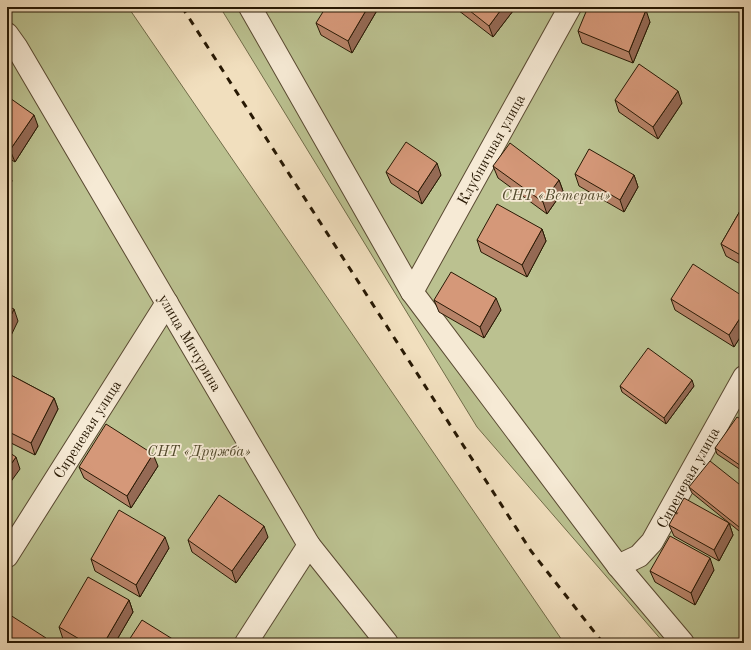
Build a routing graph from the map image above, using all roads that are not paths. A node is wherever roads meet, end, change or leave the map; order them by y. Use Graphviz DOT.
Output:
graph roads {
  1 [pos="250,7"];
  2 [pos="570,7"];
  3 [pos="10,49"];
  4 [pos="412,292"];
  5 [pos="167,303"];
  6 [pos="744,377"];
  7 [pos="309,544"];
  8 [pos="7,556"];
  9 [pos="618,566"];
  10 [pos="246,643"];
  11 [pos="387,643"];
  12 [pos="683,643"];
  1 -- 4 [label="street"];
  2 -- 4 [label="street, Клубничная улица"];
  3 -- 5 [label="street, улица Мичурина"];
  4 -- 9 [label="street"];
  5 -- 7 [label="street, улица Мичурина"];
  5 -- 8 [label="street, Сиреневая улица"];
  6 -- 9 [label="street, Сиреневая улица"];
  7 -- 10 [label="street"];
  7 -- 11 [label="street, улица Мичурина"];
  9 -- 12 [label="street"];
}
